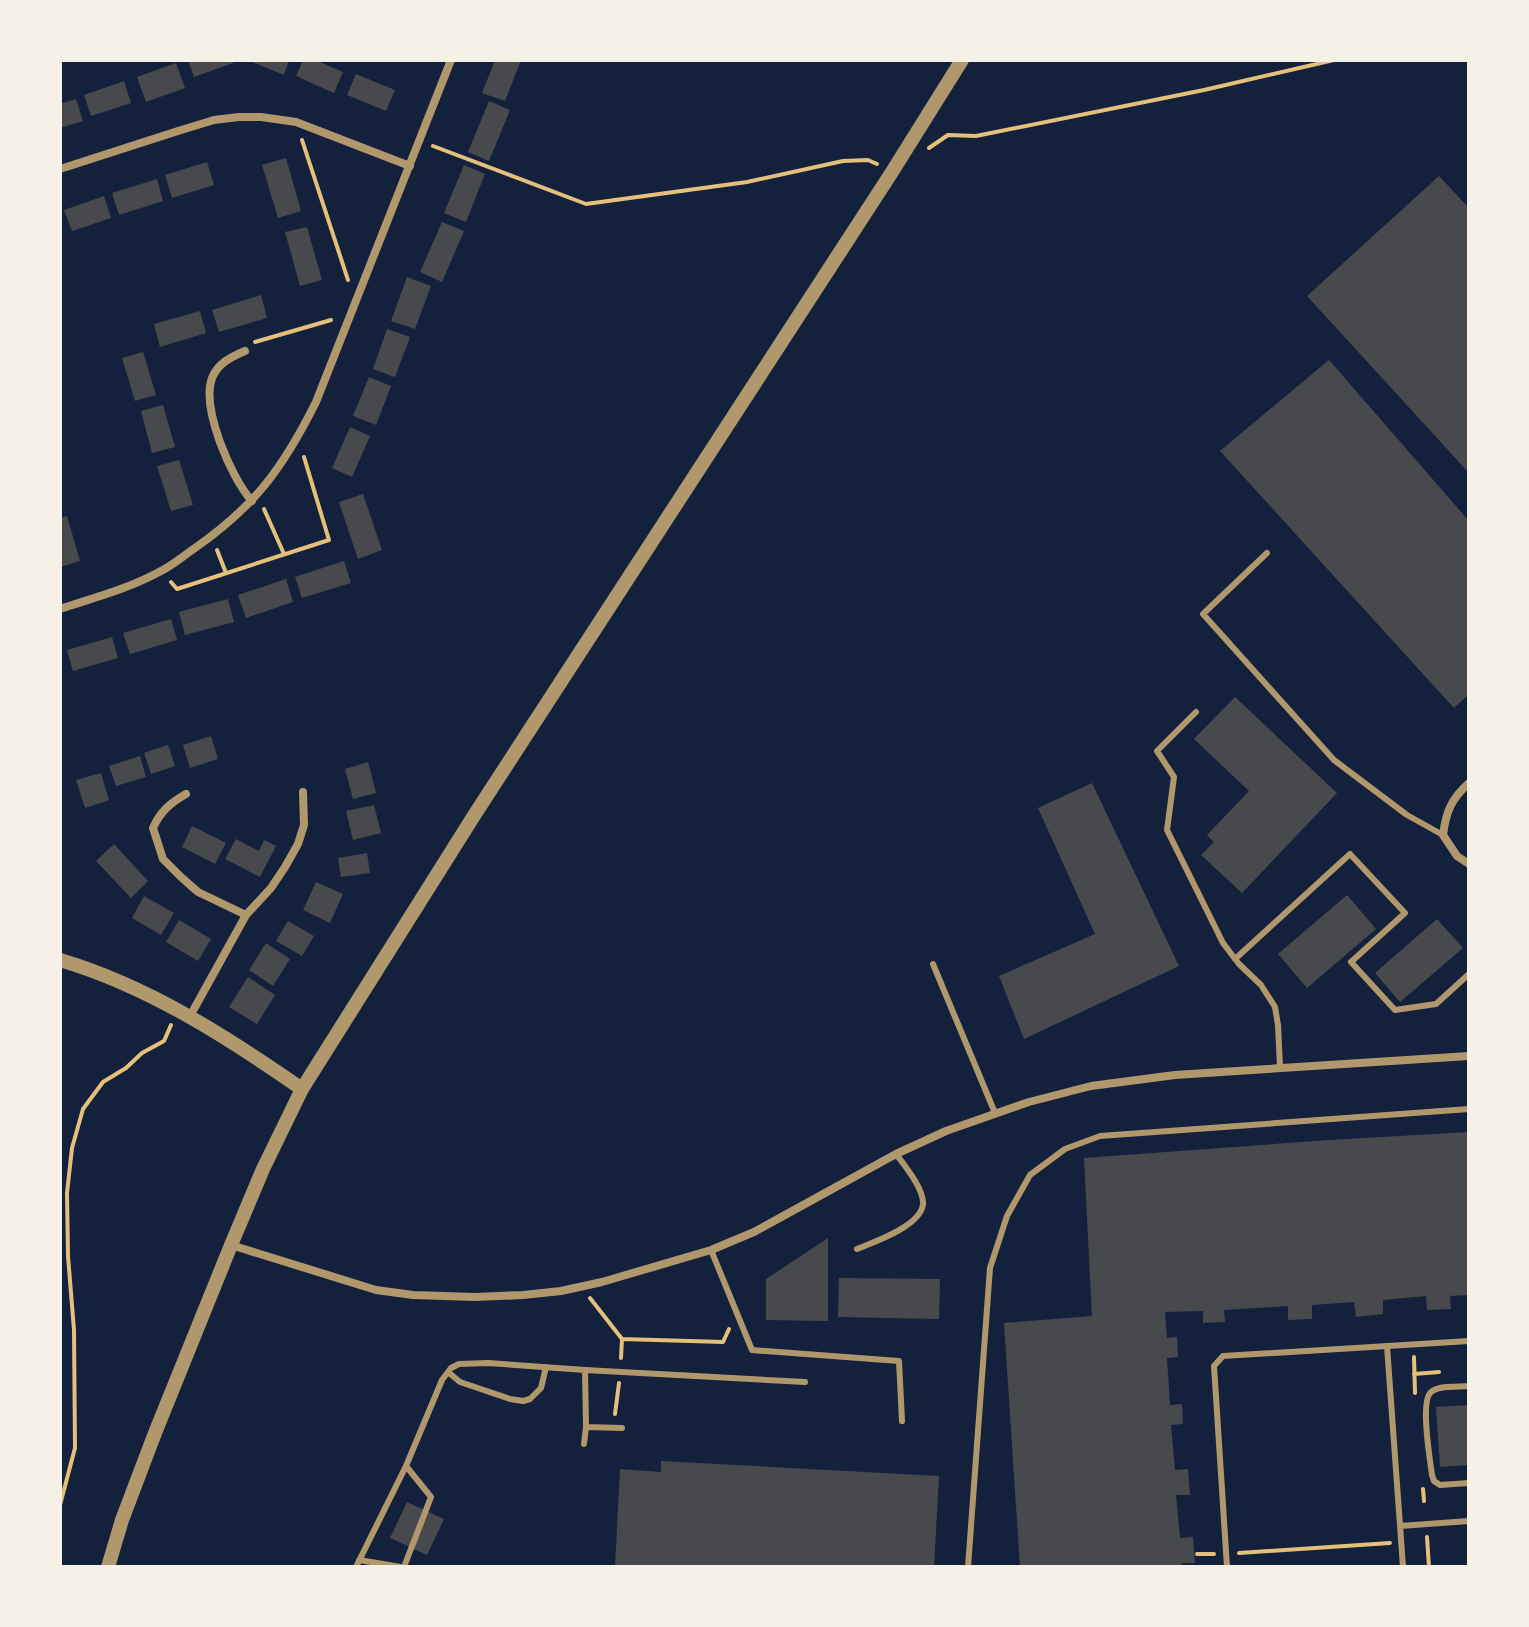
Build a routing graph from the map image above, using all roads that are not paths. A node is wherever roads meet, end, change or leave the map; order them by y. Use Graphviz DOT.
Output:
graph roads {
  1 [pos="451,60"];
  2 [pos="962,60"];
  3 [pos="410,166"];
  4 [pos="60,169"];
  5 [pos="245,351"];
  6 [pos="255,498"];
  7 [pos="1267,553"];
  8 [pos="60,609"];
  9 [pos="1196,712"];
  10 [pos="1469,783"];
  11 [pos="303,792"];
  12 [pos="186,794"];
  13 [pos="1443,835"];
  14 [pos="1469,864"];
  15 [pos="246,915"];
  16 [pos="1235,959"];
  17 [pos="60,960"];
  18 [pos="933,964"];
  19 [pos="1469,974"];
  20 [pos="183,1014"];
  21 [pos="1469,1056"];
  22 [pos="1280,1067"];
  23 [pos="302,1089"];
  24 [pos="1469,1109"];
  25 [pos="995,1113"];
  26 [pos="896,1154"];
  27 [pos="231,1245"];
  28 [pos="857,1249"];
  29 [pos="711,1250"];
  30 [pos="1469,1341"];
  31 [pos="1387,1346"];
  32 [pos="546,1367"];
  33 [pos="585,1370"];
  34 [pos="448,1372"];
  35 [pos="805,1382"];
  36 [pos="1469,1386"];
  37 [pos="902,1421"];
  38 [pos="586,1427"];
  39 [pos="622,1428"];
  40 [pos="584,1444"];
  41 [pos="406,1466"];
  42 [pos="1469,1483"];
  43 [pos="1469,1521"];
  44 [pos="1400,1526"];
  45 [pos="358,1563"];
  46 [pos="108,1567"];
  47 [pos="402,1567"];
  48 [pos="968,1567"];
  49 [pos="1227,1567"];
  50 [pos="1403,1567"];
  1 -- 3 [label="street"];
  2 -- 23 [label="street"];
  3 -- 4 [label="street"];
  3 -- 6 [label="street"];
  5 -- 6 [label="street"];
  6 -- 8 [label="street"];
  7 -- 13 [label="lane"];
  9 -- 16 [label="lane"];
  10 -- 13 [label="street"];
  11 -- 15 [label="street"];
  12 -- 15 [label="street"];
  13 -- 14 [label="street"];
  15 -- 20 [label="street"];
  16 -- 19 [label="lane"];
  16 -- 22 [label="lane"];
  17 -- 20 [label="street"];
  18 -- 25 [label="lane"];
  20 -- 23 [label="street"];
  21 -- 22 [label="street"];
  22 -- 25 [label="street"];
  23 -- 27 [label="street"];
  24 -- 48 [label="lane"];
  25 -- 26 [label="street"];
  26 -- 28 [label="lane"];
  26 -- 29 [label="street"];
  27 -- 29 [label="street"];
  27 -- 46 [label="street"];
  29 -- 37 [label="lane"];
  30 -- 31 [label="lane"];
  31 -- 44 [label="lane"];
  31 -- 49 [label="lane"];
  32 -- 33 [label="lane"];
  32 -- 34 [label="lane"];
  32 -- 34 [label="lane"];
  33 -- 35 [label="lane"];
  33 -- 38 [label="lane"];
  34 -- 41 [label="lane"];
  36 -- 42 [label="lane"];
  38 -- 39 [label="lane"];
  38 -- 40 [label="lane"];
  41 -- 45 [label="lane"];
  41 -- 47 [label="lane"];
  43 -- 44 [label="lane"];
  44 -- 50 [label="lane"];
  45 -- 47 [label="lane"];
}
